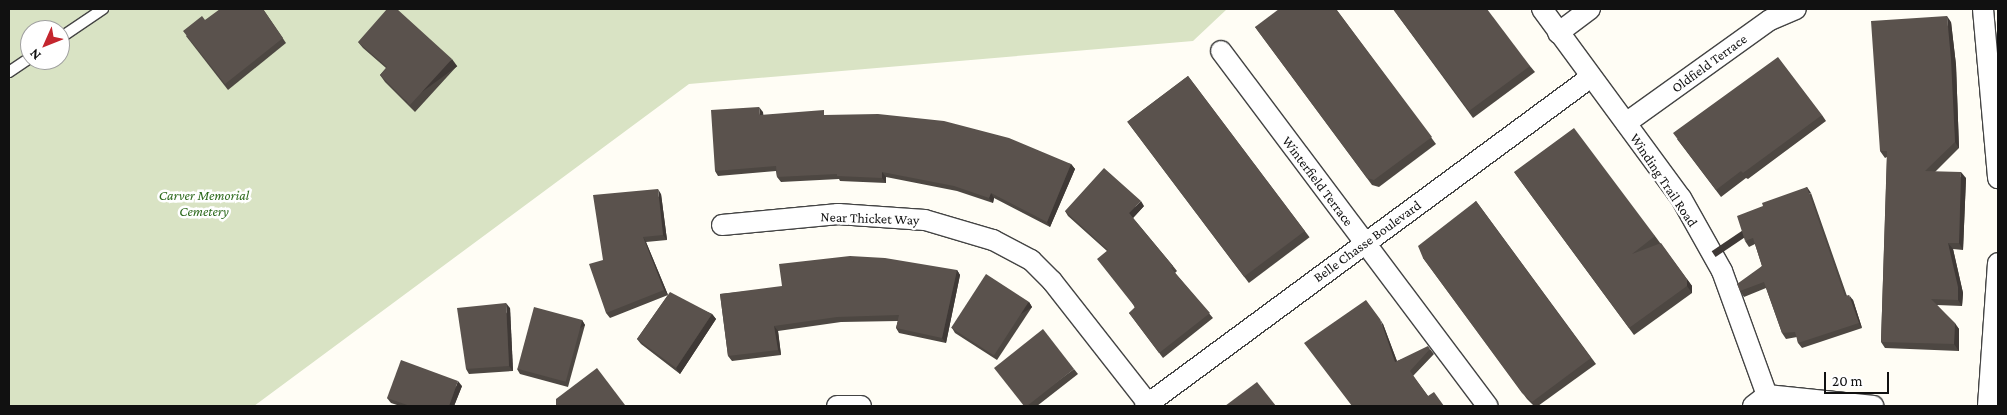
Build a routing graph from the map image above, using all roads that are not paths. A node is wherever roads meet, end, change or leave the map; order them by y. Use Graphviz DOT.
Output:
graph roads {
  1 [pos="103,9"];
  2 [pos="1542,9"];
  3 [pos="1590,9"];
  4 [pos="1796,9"];
  5 [pos="1983,9"];
  6 [pos="70,31"];
  7 [pos="1558,32"];
  8 [pos="1221,51"];
  9 [pos="20,65"];
  10 [pos="9,72"];
  11 [pos="1591,78"];
  12 [pos="1626,123"];
  13 [pos="1998,178"];
  14 [pos="722,225"];
  15 [pos="1365,243"];
  16 [pos="1998,264"];
  17 [pos="1760,401"];
  18 [pos="1148,405"];
  19 [pos="837,406"];
  20 [pos="862,406"];
  21 [pos="1488,406"];
  22 [pos="1872,406"];
  23 [pos="1988,406"];
  1 -- 6 [label="lane"];
  2 -- 7 [label="street, Winding Trail Road"];
  3 -- 7 [label="street"];
  4 -- 12 [label="street, Oldfield Terrace"];
  5 -- 13 [label="street"];
  7 -- 11 [label="street, Winding Trail Road"];
  8 -- 15 [label="street, Winterfield Terrace"];
  9 -- 10 [label="lane"];
  11 -- 12 [label="street, Winding Trail Road"];
  11 -- 15 [label="street, Belle Chasse Boulevard"];
  12 -- 17 [label="street, Winding Trail Road"];
  14 -- 18 [label="street, Near Thicket Way"];
  15 -- 18 [label="street, Belle Chasse Boulevard"];
  15 -- 21 [label="street, Winterfield Terrace"];
  16 -- 23 [label="street"];
  17 -- 22 [label="street"];
  19 -- 20 [label="street"];
}
